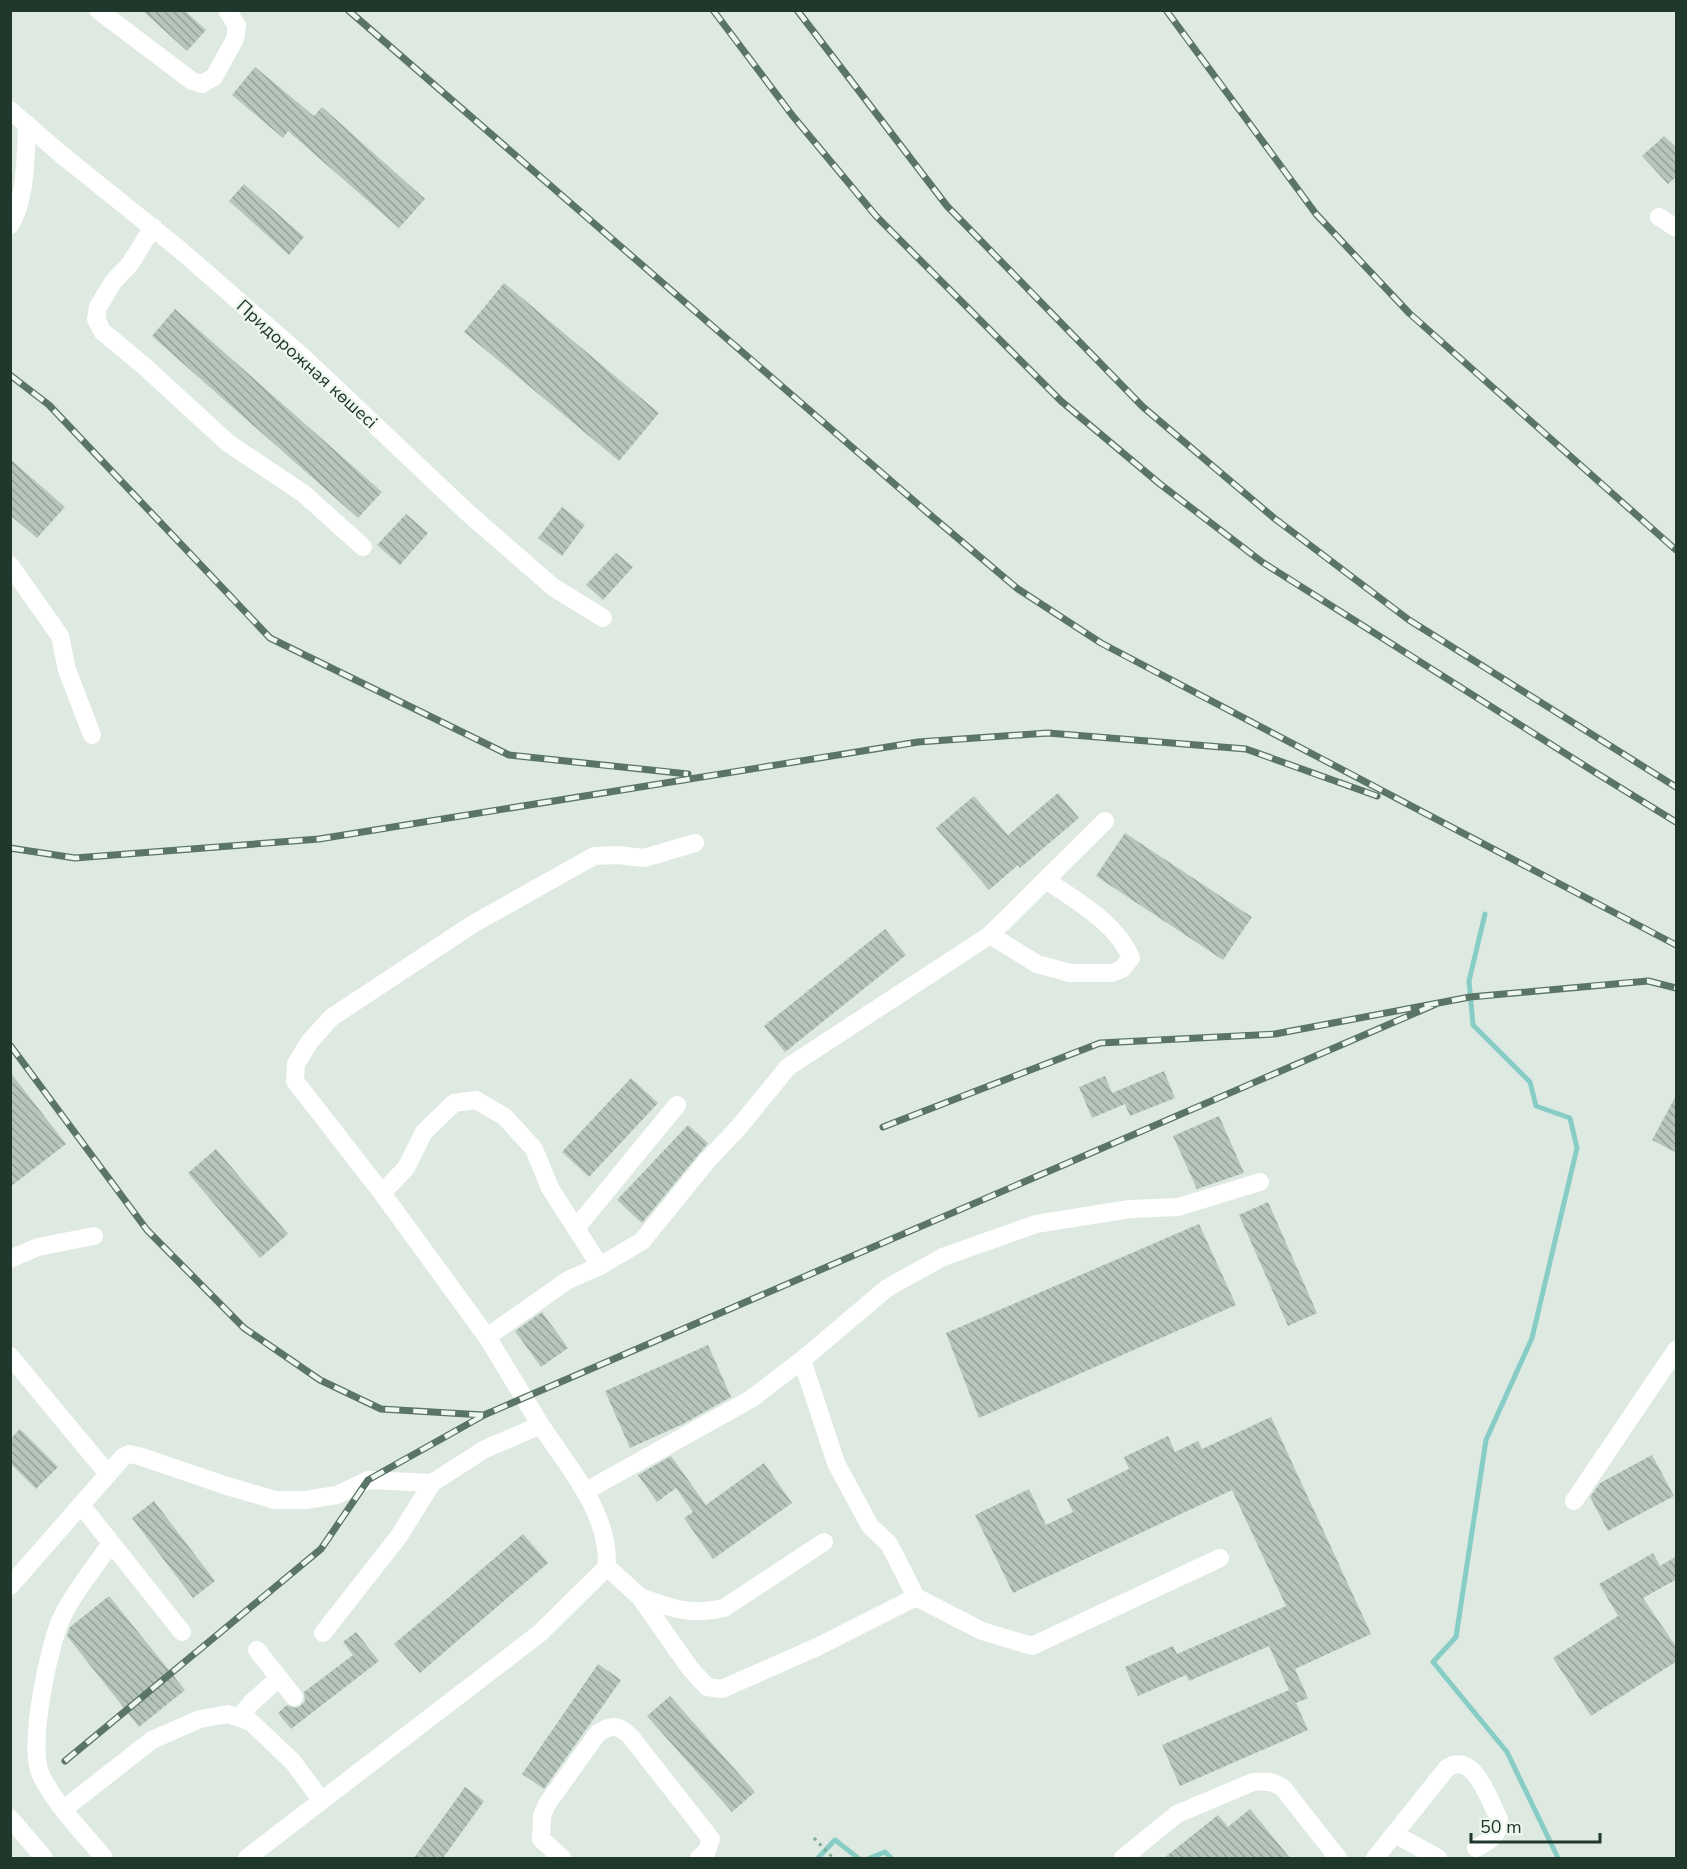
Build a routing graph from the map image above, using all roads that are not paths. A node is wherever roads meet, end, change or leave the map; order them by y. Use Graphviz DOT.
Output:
graph roads {
  1 [pos="98,10"];
  2 [pos="226,10"];
  3 [pos="10,110"];
  4 [pos="27,124"];
  5 [pos="1659,217"];
  6 [pos="10,225"];
  7 [pos="153,227"];
  8 [pos="1677,228"];
  9 [pos="363,547"];
  10 [pos="10,565"];
  11 [pos="603,618"];
  12 [pos="92,735"];
  13 [pos="1106,821"];
  14 [pos="695,843"];
  15 [pos="1046,880"];
  16 [pos="990,935"];
  17 [pos="677,1105"];
  18 [pos="1260,1182"];
  19 [pos="382,1193"];
  20 [pos="576,1228"];
  21 [pos="94,1236"];
  22 [pos="10,1259"];
  23 [pos="600,1266"];
  24 [pos="487,1337"];
  25 [pos="1677,1350"];
  26 [pos="10,1356"];
  27 [pos="802,1360"];
  28 [pos="541,1425"];
  29 [pos="108,1474"];
  30 [pos="432,1483"];
  31 [pos="586,1491"];
  32 [pos="1574,1501"];
  33 [pos="81,1505"];
  34 [pos="824,1542"];
  35 [pos="111,1543"];
  36 [pos="1220,1558"];
  37 [pos="607,1567"];
  38 [pos="10,1586"];
  39 [pos="640,1597"];
  40 [pos="916,1597"];
  41 [pos="182,1632"];
  42 [pos="323,1634"];
  43 [pos="257,1650"];
  44 [pos="278,1679"];
  45 [pos="294,1697"];
  46 [pos="239,1718"];
  47 [pos="322,1801"];
  48 [pos="64,1809"];
  49 [pos="10,1818"];
  50 [pos="1395,1834"];
  51 [pos="1476,1848"];
  52 [pos="44,1858"];
  53 [pos="104,1858"];
  54 [pos="248,1858"];
  55 [pos="561,1858"];
  56 [pos="699,1858"];
  57 [pos="1123,1858"];
  58 [pos="1338,1858"];
  59 [pos="1375,1858"];
  60 [pos="1434,1858"];
  1 -- 2 [label="street"];
  3 -- 4 [label="street, Придорожная көшесі"];
  4 -- 6 [label="street"];
  4 -- 7 [label="street, Придорожная көшесі"];
  5 -- 8 [label="street"];
  7 -- 9 [label="street"];
  7 -- 11 [label="street, Придорожная көшесі"];
  10 -- 12 [label="street"];
  13 -- 15 [label="street"];
  14 -- 19 [label="street"];
  15 -- 16 [label="street"];
  15 -- 16 [label="street"];
  16 -- 23 [label="street"];
  17 -- 20 [label="street"];
  18 -- 27 [label="street"];
  19 -- 20 [label="street"];
  19 -- 24 [label="street"];
  20 -- 23 [label="street"];
  21 -- 22 [label="street"];
  23 -- 24 [label="street"];
  24 -- 28 [label="street"];
  25 -- 32 [label="street"];
  26 -- 29 [label="street"];
  27 -- 31 [label="street"];
  27 -- 40 [label="street"];
  28 -- 30 [label="street"];
  28 -- 31 [label="street"];
  29 -- 30 [label="street"];
  29 -- 33 [label="street"];
  30 -- 42 [label="street"];
  31 -- 37 [label="street"];
  33 -- 35 [label="street"];
  33 -- 38 [label="street"];
  34 -- 39 [label="street"];
  35 -- 41 [label="street"];
  35 -- 48 [label="street"];
  36 -- 40 [label="street"];
  37 -- 39 [label="street"];
  37 -- 47 [label="street"];
  39 -- 40 [label="street"];
  43 -- 44 [label="street"];
  44 -- 45 [label="street"];
  44 -- 46 [label="street"];
  46 -- 47 [label="street"];
  46 -- 48 [label="street"];
  47 -- 54 [label="street"];
  48 -- 53 [label="street"];
  49 -- 52 [label="street"];
  50 -- 51 [label="street"];
  50 -- 59 [label="street"];
  50 -- 60 [label="street"];
  55 -- 56 [label="street"];
  57 -- 58 [label="street"];
}
